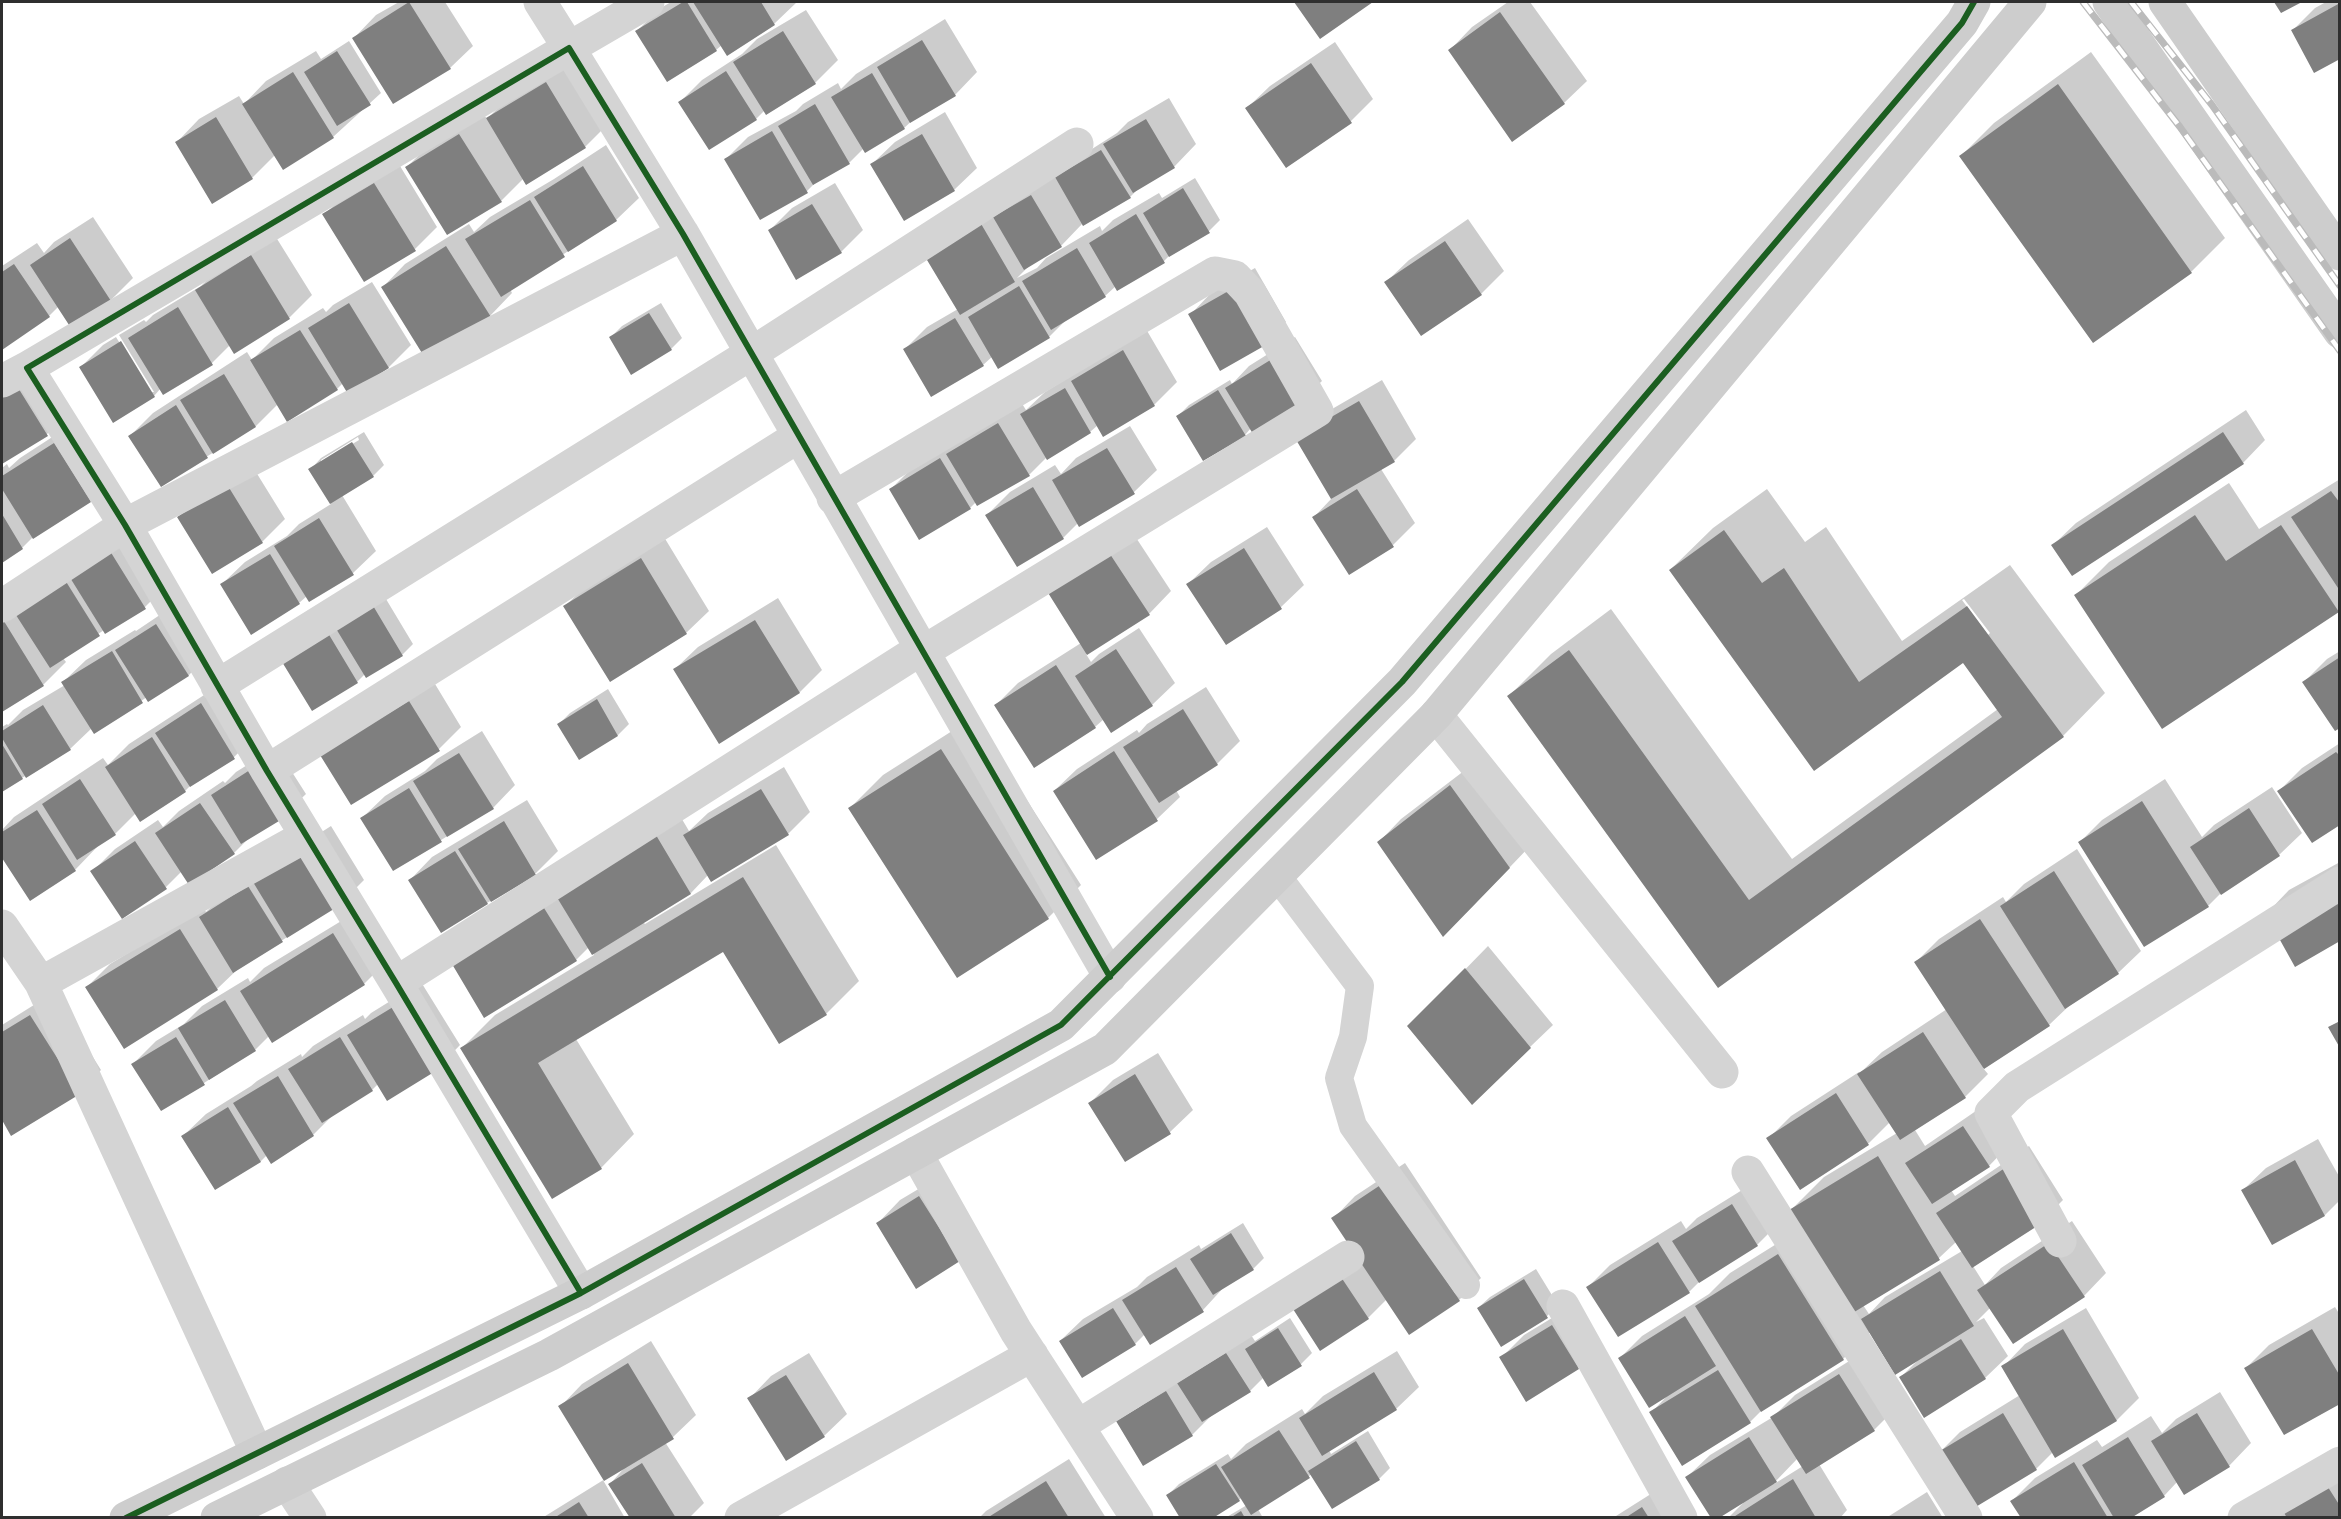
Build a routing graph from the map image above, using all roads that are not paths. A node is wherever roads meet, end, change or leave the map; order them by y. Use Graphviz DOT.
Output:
graph roads {
  1 [pos="540,2"];
  2 [pos="648,2"];
  3 [pos="1974,2"];
  4 [pos="2030,2"];
  5 [pos="2109,2"];
  6 [pos="2165,2"];
  7 [pos="569,48"];
  8 [pos="1077,144"];
  9 [pos="683,234"];
  10 [pos="2340,254"];
  11 [pos="2340,333"];
  12 [pos="752,353"];
  13 [pos="14,374"];
  14 [pos="799,436"];
  15 [pos="833,498"];
  16 [pos="125,525"];
  17 [pos="2,606"];
  18 [pos="921,649"];
  19 [pos="217,686"];
  20 [pos="1436,715"];
  21 [pos="267,771"];
  22 [pos="306,836"];
  23 [pos="1277,876"];
  24 [pos="2340,883"];
  25 [pos="2,926"];
  26 [pos="1110,977"];
  27 [pos="41,983"];
  28 [pos="396,983"];
  29 [pos="1722,1072"];
  30 [pos="916,1153"];
  31 [pos="1748,1172"];
  32 [pos="2060,1241"];
  33 [pos="1348,1257"];
  34 [pos="1466,1285"];
  35 [pos="581,1293"];
  36 [pos="1563,1306"];
  37 [pos="1032,1355"];
  38 [pos="1078,1426"];
  39 [pos="257,1453"];
  40 [pos="2340,1463"];
  41 [pos="288,1483"];
  42 [pos="126,1518"];
  43 [pos="217,1518"];
  44 [pos="310,1518"];
  45 [pos="741,1518"];
  46 [pos="1137,1518"];
  47 [pos="1681,1518"];
  48 [pos="1965,1518"];
  49 [pos="2244,1518"];
  1 -- 7 [label="street"];
  2 -- 7 [label="street"];
  3 -- 26 [label="street"];
  4 -- 20 [label="street"];
  5 -- 11 [label="street"];
  6 -- 10 [label="street"];
  7 -- 9 [label="street"];
  7 -- 13 [label="street"];
  8 -- 12 [label="street"];
  9 -- 12 [label="street"];
  9 -- 16 [label="street"];
  12 -- 14 [label="street"];
  12 -- 19 [label="street"];
  13 -- 16 [label="street"];
  14 -- 15 [label="street"];
  14 -- 21 [label="street"];
  15 -- 18 [label="street"];
  15 -- 18 [label="street"];
  16 -- 17 [label="street"];
  16 -- 19 [label="street"];
  18 -- 26 [label="street"];
  18 -- 28 [label="street"];
  19 -- 21 [label="street"];
  20 -- 23 [label="street"];
  20 -- 29 [label="street"];
  21 -- 22 [label="street"];
  22 -- 27 [label="street"];
  22 -- 28 [label="street"];
  23 -- 30 [label="street"];
  23 -- 34 [label="lane"];
  24 -- 32 [label="street"];
  25 -- 27 [label="street"];
  26 -- 35 [label="street"];
  27 -- 39 [label="street"];
  28 -- 35 [label="street"];
  30 -- 37 [label="street"];
  30 -- 41 [label="street"];
  31 -- 48 [label="street"];
  33 -- 38 [label="street"];
  35 -- 39 [label="street"];
  36 -- 47 [label="street"];
  37 -- 38 [label="street"];
  37 -- 45 [label="street"];
  38 -- 46 [label="street"];
  39 -- 42 [label="street"];
  40 -- 49 [label="street"];
  41 -- 43 [label="street"];
  41 -- 44 [label="street"];
}
